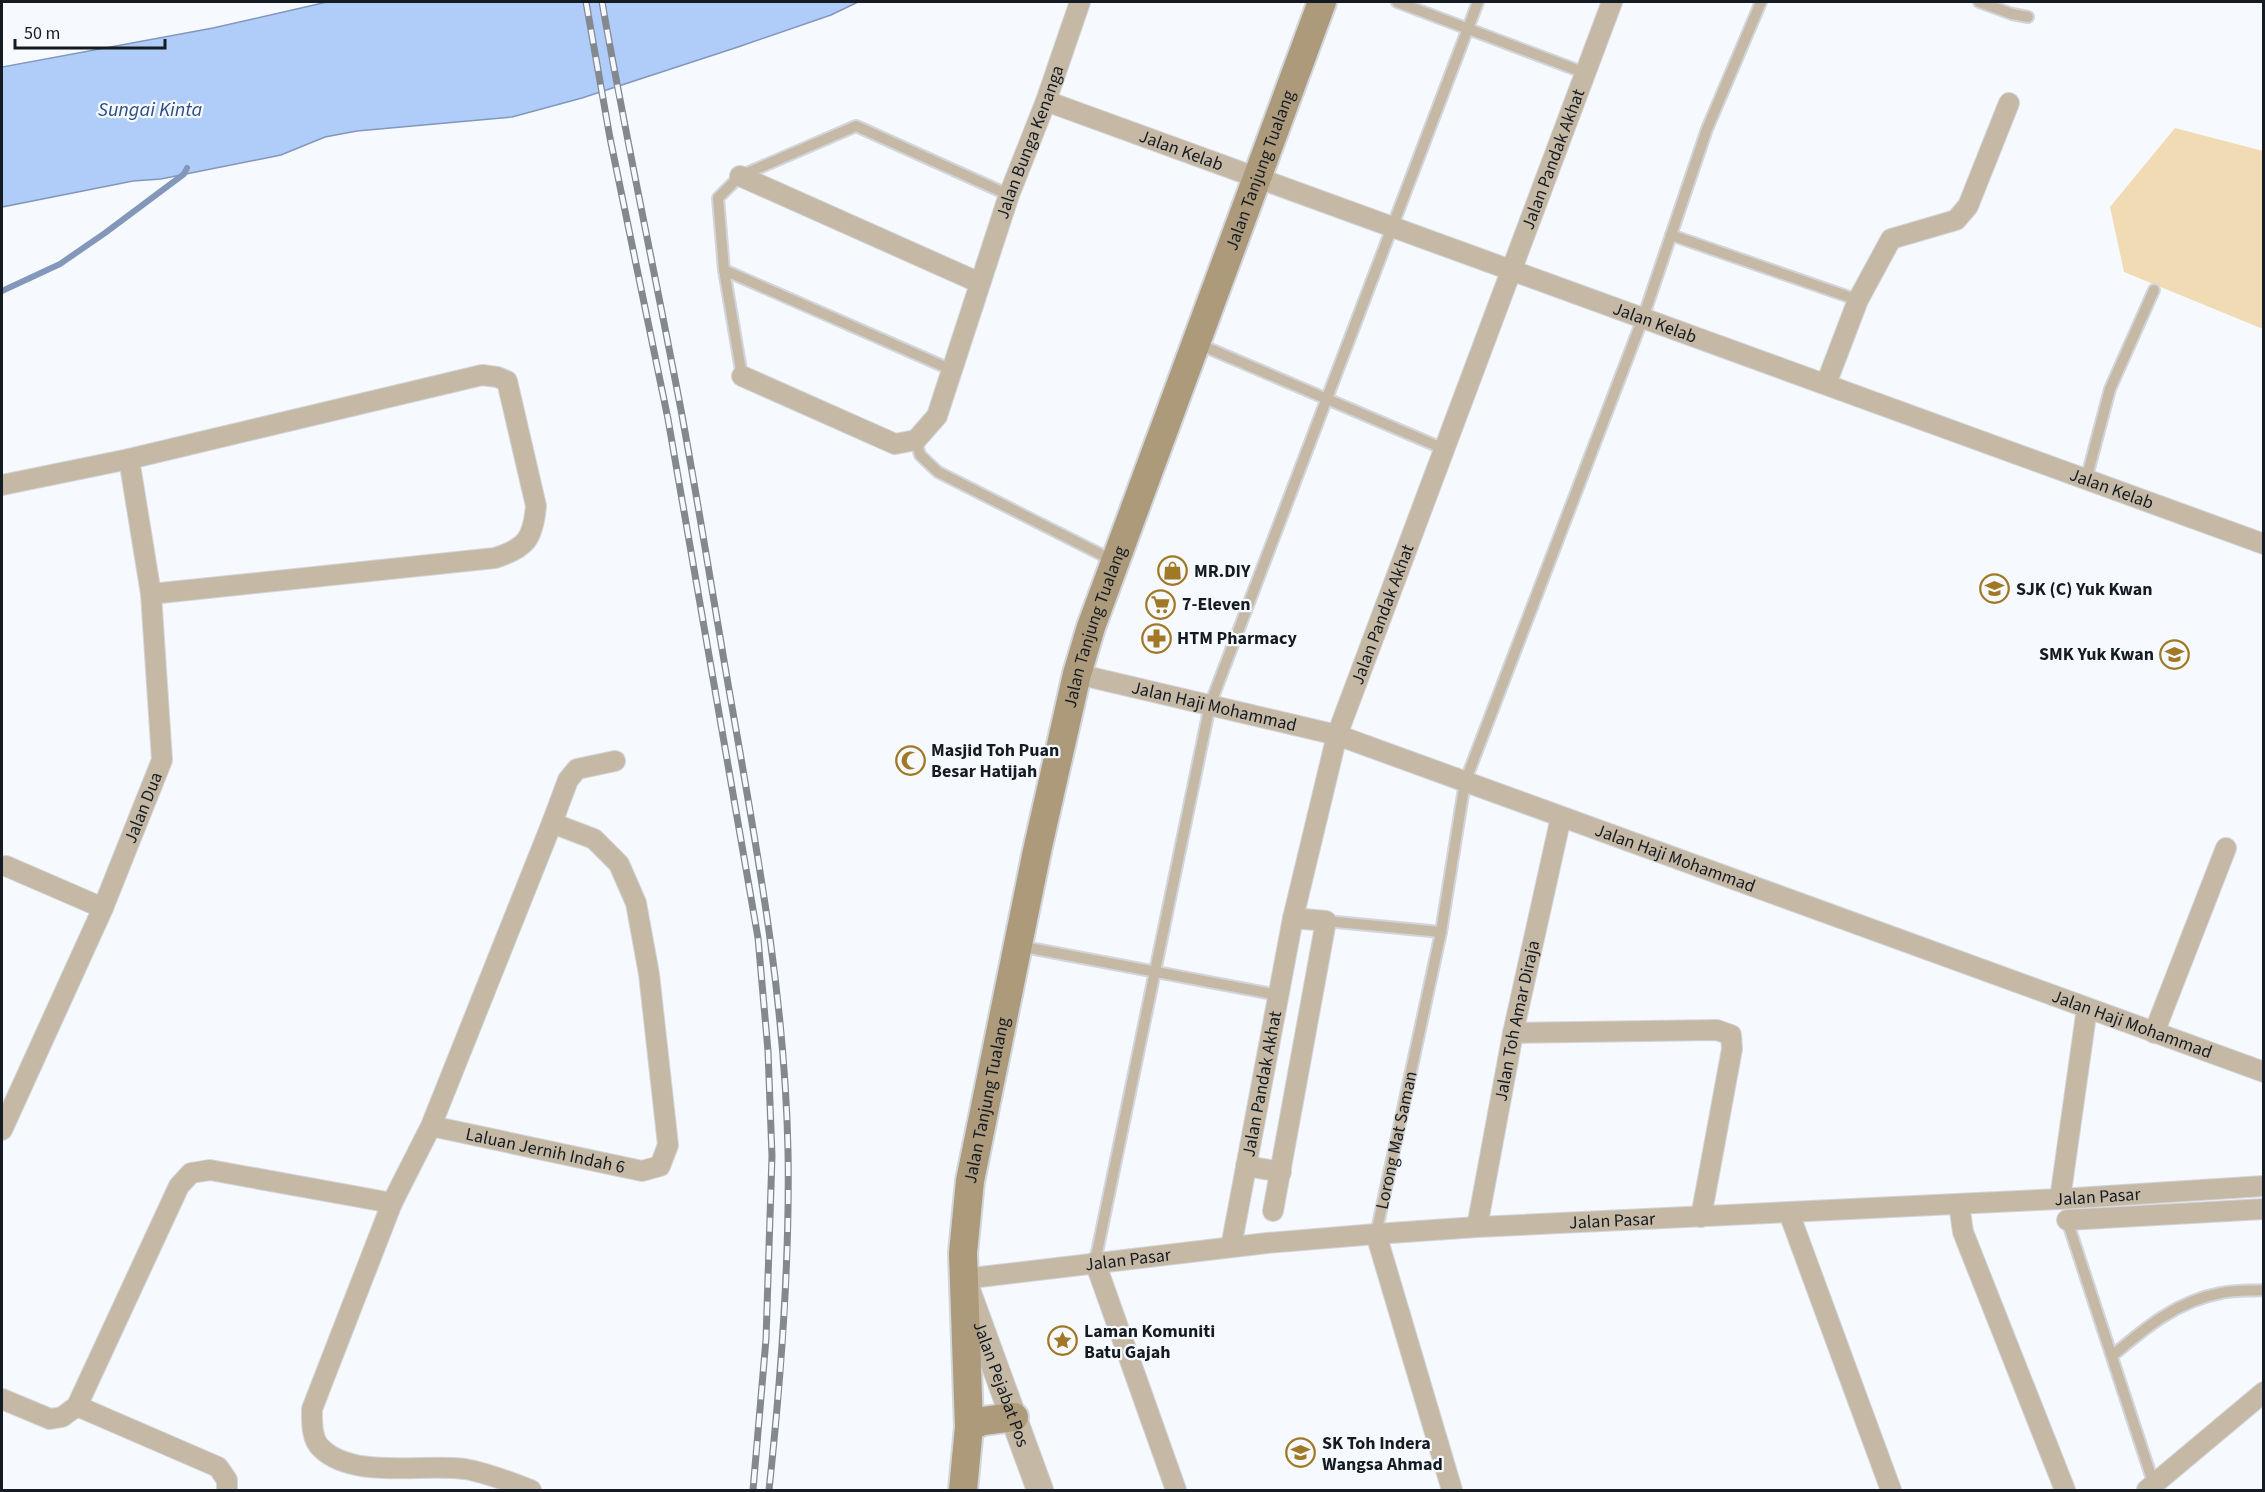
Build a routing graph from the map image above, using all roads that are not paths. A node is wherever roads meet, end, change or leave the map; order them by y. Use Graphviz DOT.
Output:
graph roads {
  1 [pos="1080,2"];
  2 [pos="1322,2"];
  3 [pos="1397,2"];
  4 [pos="1478,2"];
  5 [pos="1612,2"];
  6 [pos="1761,2"];
  7 [pos="1979,2"];
  8 [pos="2028,17"];
  9 [pos="1467,28"];
  10 [pos="1585,73"];
  11 [pos="1046,101"];
  12 [pos="2008,103"];
  13 [pos="740,176"];
  14 [pos="1257,178"];
  15 [pos="1009,195"];
  16 [pos="1391,226"];
  17 [pos="1671,235"];
  18 [pos="724,270"];
  19 [pos="1511,270"];
  20 [pos="980,283"];
  21 [pos="2154,290"];
  22 [pos="1858,300"];
  23 [pos="1643,318"];
  24 [pos="1196,343"];
  25 [pos="952,370"];
  26 [pos="742,376"];
  27 [pos="1826,384"];
  28 [pos="1326,398"];
  29 [pos="916,441"];
  30 [pos="1444,449"];
  31 [pos="129,459"];
  32 [pos="2086,480"];
  33 [pos="2,485"];
  34 [pos="2264,544"];
  35 [pos="1116,562"];
  36 [pos="151,594"];
  37 [pos="1077,674"];
  38 [pos="1210,705"];
  39 [pos="1337,735"];
  40 [pos="615,761"];
  41 [pos="1465,782"];
  42 [pos="1561,817"];
  43 [pos="552,823"];
  44 [pos="2226,848"];
  45 [pos="6,866"];
  46 [pos="103,908"];
  47 [pos="1293,918"];
  48 [pos="1326,921"];
  49 [pos="1441,932"];
  50 [pos="1018,946"];
  51 [pos="1155,972"];
  52 [pos="1278,995"];
  53 [pos="2087,1008"];
  54 [pos="1513,1033"];
  55 [pos="2154,1033"];
  56 [pos="2264,1072"];
  57 [pos="6,1108"];
  58 [pos="431,1126"];
  59 [pos="2,1130"];
  60 [pos="1246,1166"];
  61 [pos="1281,1172"];
  62 [pos="2264,1186"];
  63 [pos="2060,1199"];
  64 [pos="392,1203"];
  65 [pos="1959,1204"];
  66 [pos="2264,1209"];
  67 [pos="1274,1211"];
  68 [pos="1789,1213"];
  69 [pos="1701,1217"];
  70 [pos="2067,1220"];
  71 [pos="1477,1227"];
  72 [pos="1376,1234"];
  73 [pos="1231,1247"];
  74 [pos="1095,1262"];
  75 [pos="963,1279"];
  76 [pos="2264,1290"];
  77 [pos="2112,1356"];
  78 [pos="2264,1392"];
  79 [pos="2,1399"];
  80 [pos="77,1407"];
  81 [pos="1014,1417"];
  82 [pos="969,1427"];
  83 [pos="2151,1488"];
  84 [pos="227,1491"];
  85 [pos="531,1491"];
  86 [pos="963,1491"];
  87 [pos="1040,1491"];
  88 [pos="1176,1491"];
  89 [pos="1452,1491"];
  90 [pos="1891,1491"];
  91 [pos="2065,1491"];
  1 -- 11 [label="street, Jalan Bunga Kenanga"];
  2 -- 14 [label="main road, Jalan Tanjung Tualang"];
  3 -- 9 [label="lane"];
  4 -- 9 [label="lane"];
  5 -- 10 [label="street, Jalan Pandak Akhat"];
  6 -- 17 [label="lane, Lorong Mat Saman"];
  7 -- 8 [label="lane"];
  9 -- 10 [label="lane"];
  9 -- 16 [label="lane"];
  10 -- 19 [label="street, Jalan Pandak Akhat"];
  11 -- 14 [label="street, Jalan Kelab"];
  11 -- 15 [label="street, Jalan Bunga Kenanga"];
  12 -- 22 [label="street"];
  13 -- 15 [label="lane"];
  13 -- 18 [label="lane"];
  13 -- 20 [label="street"];
  14 -- 16 [label="street, Jalan Kelab"];
  14 -- 24 [label="main road, Jalan Tanjung Tualang"];
  15 -- 20 [label="street, Jalan Bunga Kenanga"];
  16 -- 19 [label="street, Jalan Kelab"];
  16 -- 28 [label="lane"];
  17 -- 22 [label="lane"];
  17 -- 23 [label="lane, Lorong Mat Saman"];
  18 -- 25 [label="lane"];
  18 -- 26 [label="lane"];
  19 -- 23 [label="street, Jalan Kelab"];
  19 -- 30 [label="street, Jalan Pandak Akhat"];
  20 -- 25 [label="street, Jalan Bunga Kenanga"];
  21 -- 32 [label="lane"];
  22 -- 27 [label="street"];
  23 -- 27 [label="street, Jalan Kelab"];
  23 -- 41 [label="lane, Lorong Mat Saman"];
  24 -- 28 [label="lane"];
  24 -- 35 [label="main road, Jalan Tanjung Tualang"];
  25 -- 29 [label="street, Jalan Bunga Kenanga"];
  26 -- 29 [label="street"];
  27 -- 32 [label="street, Jalan Kelab"];
  28 -- 30 [label="lane"];
  28 -- 38 [label="lane"];
  29 -- 35 [label="lane"];
  30 -- 39 [label="street, Jalan Pandak Akhat"];
  31 -- 33 [label="street"];
  31 -- 36 [label="street, Jalan Dua"];
  31 -- 36 [label="street"];
  32 -- 34 [label="street, Jalan Kelab"];
  35 -- 37 [label="main road, Jalan Tanjung Tualang"];
  36 -- 46 [label="street, Jalan Dua"];
  37 -- 38 [label="street, Jalan Haji Mohammad"];
  37 -- 50 [label="main road, Jalan Tanjung Tualang"];
  38 -- 39 [label="street, Jalan Haji Mohammad"];
  38 -- 51 [label="lane"];
  39 -- 41 [label="street, Jalan Haji Mohammad"];
  39 -- 47 [label="street, Jalan Pandak Akhat"];
  40 -- 43 [label="street"];
  41 -- 42 [label="street, Jalan Haji Mohammad"];
  41 -- 49 [label="lane, Lorong Mat Saman"];
  42 -- 53 [label="street, Jalan Haji Mohammad"];
  42 -- 54 [label="street, Jalan Toh Amar Diraja"];
  43 -- 58 [label="street"];
  43 -- 58 [label="street, Laluan Jernih Indah 6"];
  44 -- 55 [label="street"];
  45 -- 46 [label="street"];
  46 -- 57 [label="street, Jalan Dua"];
  47 -- 48 [label="street"];
  47 -- 52 [label="street, Jalan Pandak Akhat"];
  48 -- 49 [label="lane"];
  48 -- 61 [label="street"];
  49 -- 72 [label="lane, Lorong Mat Saman"];
  50 -- 51 [label="lane"];
  50 -- 75 [label="main road, Jalan Tanjung Tualang"];
  51 -- 52 [label="lane"];
  51 -- 74 [label="lane"];
  52 -- 60 [label="street, Jalan Pandak Akhat"];
  53 -- 55 [label="street, Jalan Haji Mohammad"];
  53 -- 63 [label="street"];
  54 -- 69 [label="street"];
  54 -- 71 [label="street, Jalan Toh Amar Diraja"];
  55 -- 56 [label="street, Jalan Haji Mohammad"];
  57 -- 59 [label="street, Jalan Dua"];
  58 -- 64 [label="street"];
  60 -- 61 [label="street"];
  60 -- 73 [label="street, Jalan Pandak Akhat"];
  61 -- 67 [label="street"];
  62 -- 63 [label="street, Jalan Pasar"];
  63 -- 65 [label="street, Jalan Pasar"];
  63 -- 70 [label="lane"];
  64 -- 80 [label="street"];
  64 -- 85 [label="street"];
  65 -- 68 [label="street, Jalan Pasar"];
  65 -- 91 [label="street"];
  66 -- 70 [label="street"];
  68 -- 69 [label="street, Jalan Pasar"];
  68 -- 90 [label="street"];
  69 -- 71 [label="street, Jalan Pasar"];
  70 -- 77 [label="lane"];
  71 -- 72 [label="street, Jalan Pasar"];
  72 -- 73 [label="street, Jalan Pasar"];
  72 -- 89 [label="street, Lorong Mat Saman"];
  73 -- 74 [label="street, Jalan Pasar"];
  74 -- 75 [label="street, Jalan Pasar"];
  74 -- 88 [label="street"];
  75 -- 81 [label="street, Jalan Pejabat Pos"];
  75 -- 82 [label="main road, Jalan Tanjung Tualang"];
  76 -- 77 [label="lane"];
  77 -- 83 [label="lane"];
  78 -- 83 [label="street"];
  79 -- 80 [label="street"];
  80 -- 84 [label="street"];
  81 -- 82 [label="main road"];
  81 -- 87 [label="street, Jalan Pejabat Pos"];
  82 -- 86 [label="main road, Jalan Tanjung Tualang"];
}
